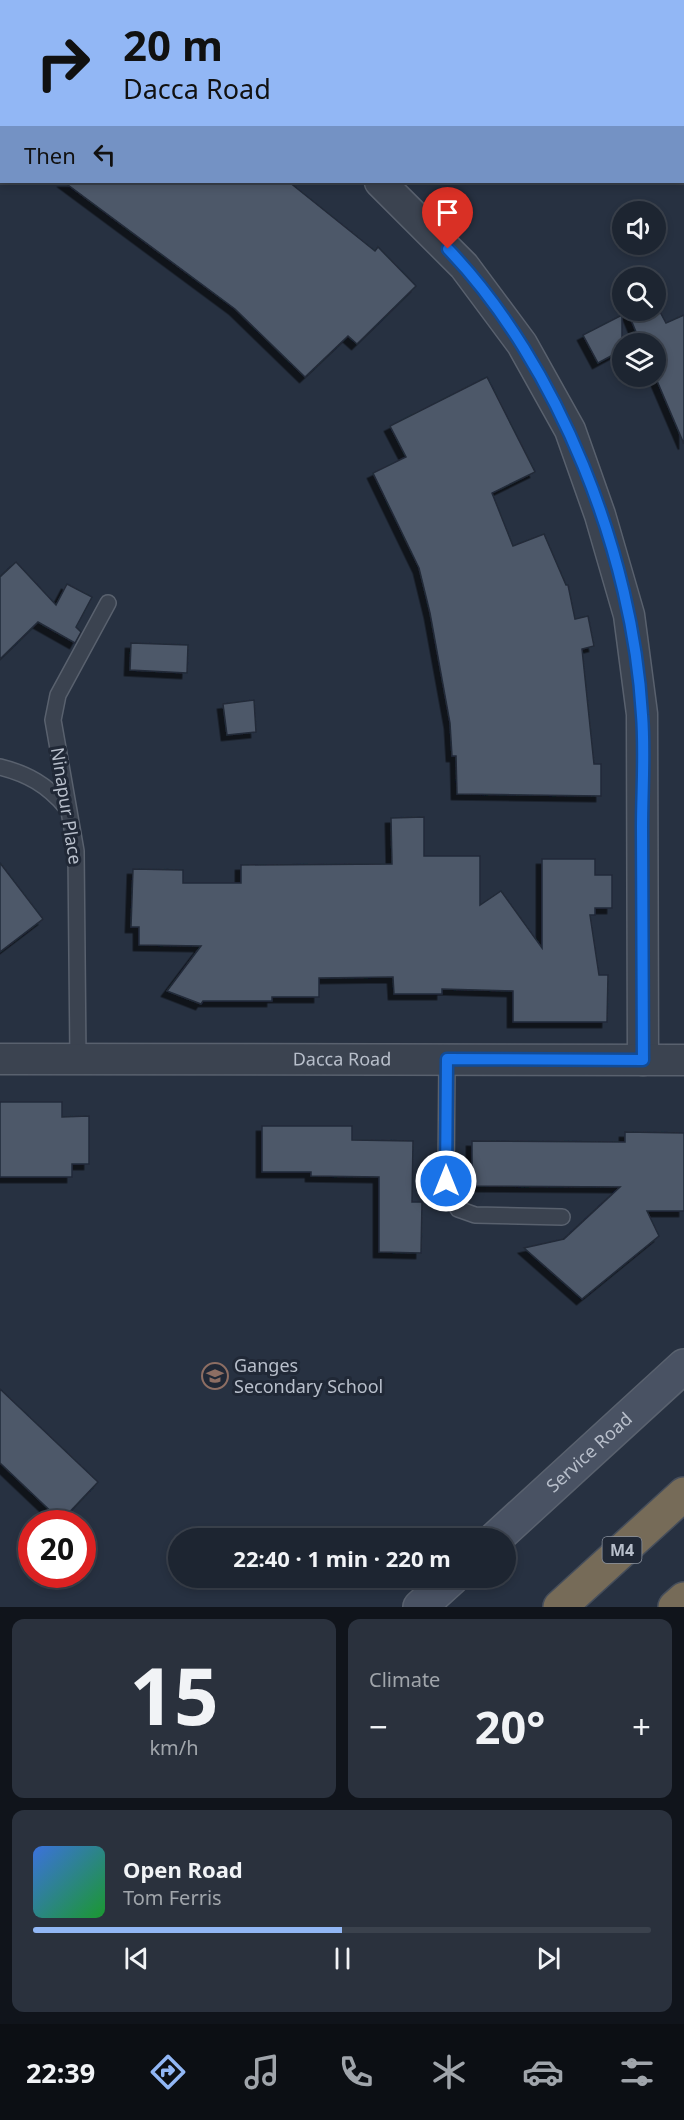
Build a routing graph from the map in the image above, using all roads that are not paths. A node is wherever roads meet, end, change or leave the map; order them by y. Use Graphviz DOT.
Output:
graph roads {
  1 [pos="381,183"];
  2 [pos="108,603"];
  3 [pos="0,767"];
  4 [pos="68,809"];
  5 [pos="0,1059"];
  6 [pos="78,1059"];
  7 [pos="447,1059"];
  8 [pos="643,1060"];
  9 [pos="684,1060"];
  10 [pos="562,1217"];
  11 [pos="684,1366"];
  12 [pos="684,1494"];
  13 [pos="507,1528"];
  14 [pos="441,1588"];
  15 [pos="684,1599"];
  16 [pos="420,1607"];
  17 [pos="560,1607"];
  18 [pos="675,1607"];
  1 -- 8 [label="street"];
  2 -- 4 [label="lane, Ninapur Place"];
  3 -- 4 [label="lane"];
  4 -- 6 [label="lane, Ninapur Place"];
  5 -- 6 [label="street, Dacca Road"];
  6 -- 7 [label="street, Dacca Road"];
  7 -- 8 [label="street, Dacca Road"];
  7 -- 10 [label="lane"];
  8 -- 9 [label="street, Dacca Road"];
  11 -- 13 [label="street, Service Road"];
  12 -- 17 [label="highway, M4"];
  14 -- 16 [label="street"];
  15 -- 18 [label="highway"];
}
